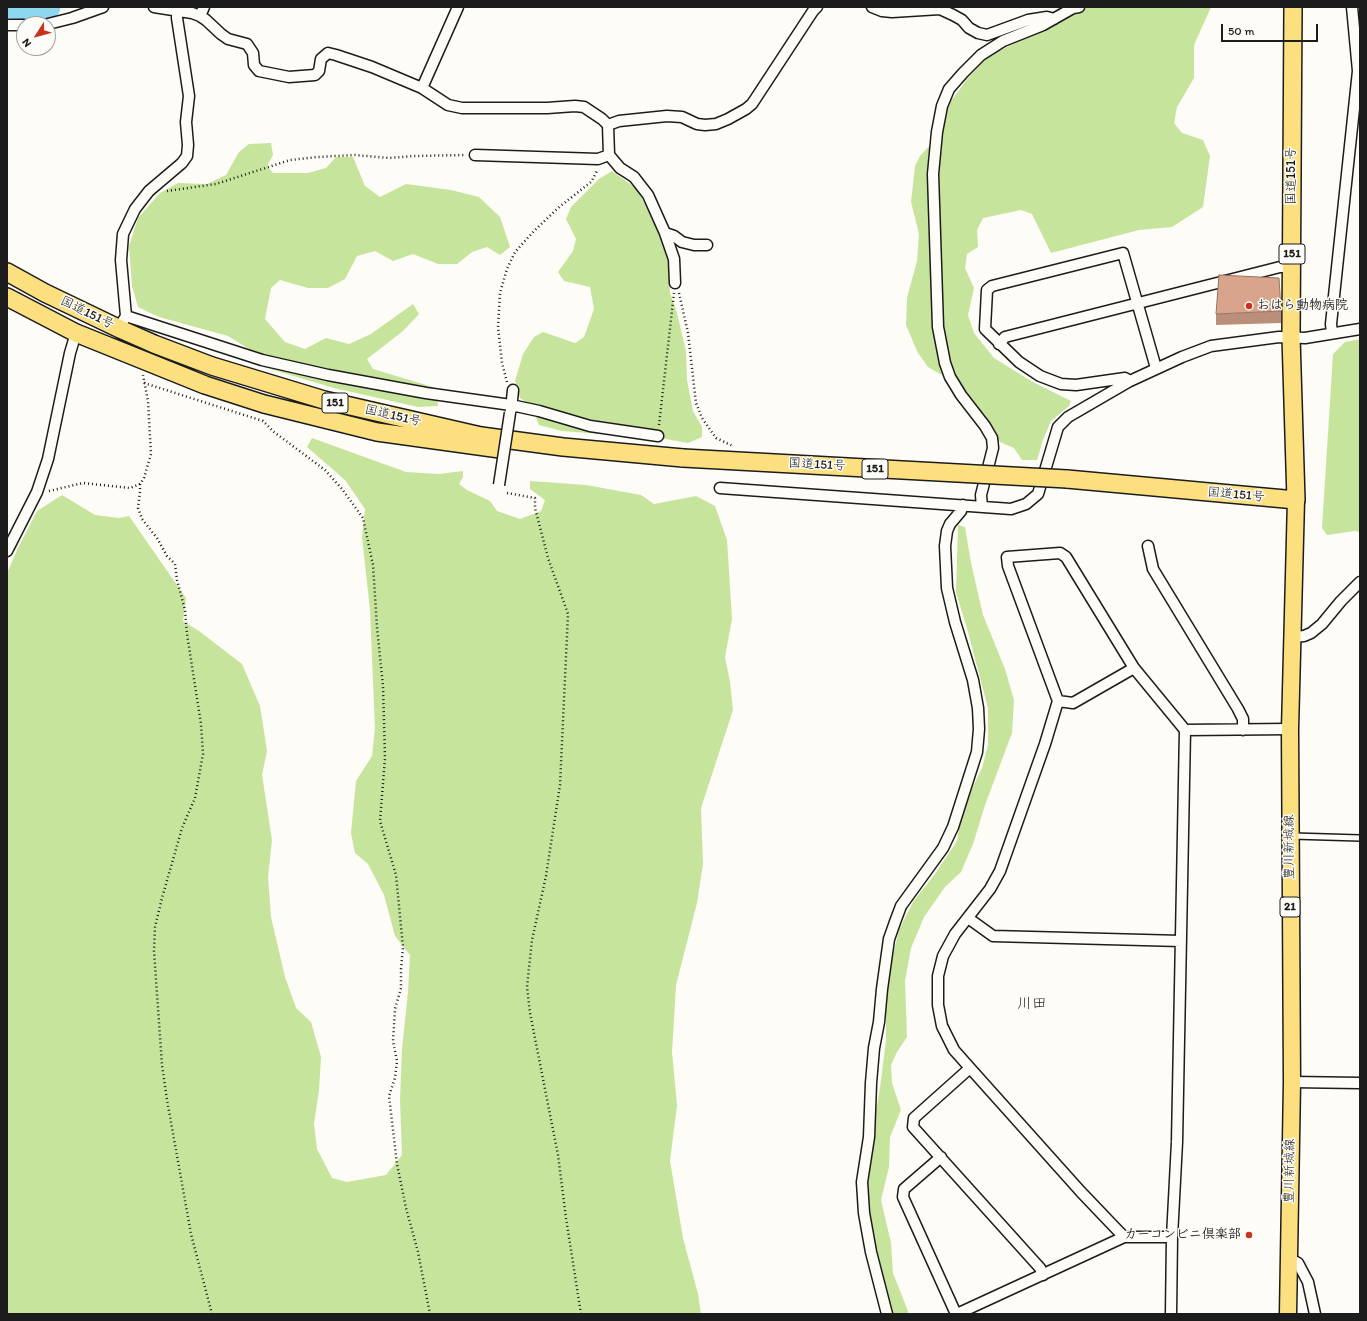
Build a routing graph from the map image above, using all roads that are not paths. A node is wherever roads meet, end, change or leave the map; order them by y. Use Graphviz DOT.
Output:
graph roads {
  1 [pos="103,7"];
  2 [pos="154,7"];
  3 [pos="458,7"];
  4 [pos="817,7"];
  5 [pos="872,7"];
  6 [pos="1079,7"];
  7 [pos="1293,7"];
  8 [pos="1352,7"];
  9 [pos="177,11"];
  10 [pos="202,12"];
  11 [pos="1054,19"];
  12 [pos="56,22"];
  13 [pos="422,88"];
  14 [pos="608,125"];
  15 [pos="475,155"];
  16 [pos="611,158"];
  17 [pos="665,233"];
  18 [pos="707,245"];
  19 [pos="1292,267"];
  20 [pos="7,272"];
  21 [pos="675,283"];
  22 [pos="7,297"];
  23 [pos="1137,303"];
  24 [pos="123,323"];
  25 [pos="1360,328"];
  26 [pos="76,333"];
  27 [pos="1332,333"];
  28 [pos="1291,338"];
  29 [pos="999,344"];
  30 [pos="1156,368"];
  31 [pos="1130,381"];
  32 [pos="513,390"];
  33 [pos="511,409"];
  34 [pos="658,436"];
  35 [pos="684,458"];
  36 [pos="499,485"];
  37 [pos="720,488"];
  38 [pos="1296,500"];
  39 [pos="963,505"];
  40 [pos="982,507"];
  41 [pos="1148,546"];
  42 [pos="7,551"];
  43 [pos="1360,582"];
  44 [pos="1292,637"];
  45 [pos="1134,668"];
  46 [pos="1058,701"];
  47 [pos="1290,729"];
  48 [pos="1185,730"];
  49 [pos="1243,730"];
  50 [pos="1290,836"];
  51 [pos="1360,838"];
  52 [pos="968,918"];
  53 [pos="1181,941"];
  54 [pos="970,1068"];
  55 [pos="1292,1082"];
  56 [pos="1360,1083"];
  57 [pos="941,1157"];
  58 [pos="1124,1237"];
  59 [pos="1172,1237"];
  60 [pos="1288,1258"];
  61 [pos="1043,1275"];
  62 [pos="887,1314"];
  63 [pos="956,1314"];
  64 [pos="1171,1314"];
  65 [pos="1288,1314"];
  66 [pos="1315,1314"];
  1 -- 12 [label="street"];
  2 -- 9 [label="street"];
  3 -- 13 [label="street"];
  4 -- 14 [label="street"];
  5 -- 11 [label="street"];
  6 -- 11 [label="street"];
  7 -- 19 [label="highway, 国道151号 / 151"];
  8 -- 27 [label="street"];
  9 -- 10 [label="street"];
  9 -- 24 [label="street"];
  10 -- 13 [label="street"];
  11 -- 40 [label="street"];
  13 -- 14 [label="street"];
  14 -- 16 [label="street"];
  15 -- 16 [label="street"];
  16 -- 17 [label="street"];
  17 -- 18 [label="street"];
  17 -- 21 [label="street"];
  19 -- 23 [label="street"];
  19 -- 28 [label="highway, 国道151号 / 151"];
  20 -- 24 [label="highway, 国道151号 / 151"];
  22 -- 26 [label="highway, 国道151号 / 151"];
  23 -- 29 [label="street"];
  23 -- 29 [label="street"];
  23 -- 30 [label="street"];
  24 -- 33 [label="street"];
  24 -- 35 [label="highway, 国道151号 / 151"];
  25 -- 27 [label="street"];
  26 -- 35 [label="highway, 国道151号 / 151"];
  26 -- 42 [label="street"];
  27 -- 28 [label="street"];
  28 -- 30 [label="street"];
  28 -- 38 [label="highway, 国道151号 / 151"];
  29 -- 31 [label="street"];
  30 -- 31 [label="street"];
  31 -- 40 [label="street"];
  32 -- 33 [label="street"];
  33 -- 34 [label="street"];
  33 -- 36 [label="street, bridge"];
  35 -- 38 [label="highway, 国道151号 / 151, bridge"];
  37 -- 39 [label="street"];
  38 -- 44 [label="main road, 豊川新城線 / 21"];
  39 -- 40 [label="street"];
  39 -- 62 [label="street"];
  41 -- 49 [label="street"];
  43 -- 44 [label="street"];
  44 -- 47 [label="main road, 豊川新城線 / 21"];
  45 -- 46 [label="street"];
  45 -- 46 [label="street"];
  45 -- 48 [label="street"];
  46 -- 52 [label="street"];
  47 -- 49 [label="street"];
  47 -- 50 [label="main road, 豊川新城線 / 21"];
  48 -- 49 [label="street"];
  48 -- 53 [label="street"];
  50 -- 51 [label="lane"];
  50 -- 55 [label="main road, 豊川新城線 / 21"];
  52 -- 53 [label="street"];
  52 -- 54 [label="street"];
  53 -- 59 [label="street"];
  54 -- 57 [label="street"];
  54 -- 58 [label="street"];
  55 -- 56 [label="street"];
  55 -- 60 [label="main road, 豊川新城線 / 21"];
  57 -- 61 [label="street"];
  57 -- 63 [label="street"];
  58 -- 59 [label="street"];
  58 -- 61 [label="street"];
  59 -- 64 [label="street"];
  60 -- 65 [label="main road, 豊川新城線 / 21"];
  60 -- 66 [label="street"];
  61 -- 63 [label="street"];
}
